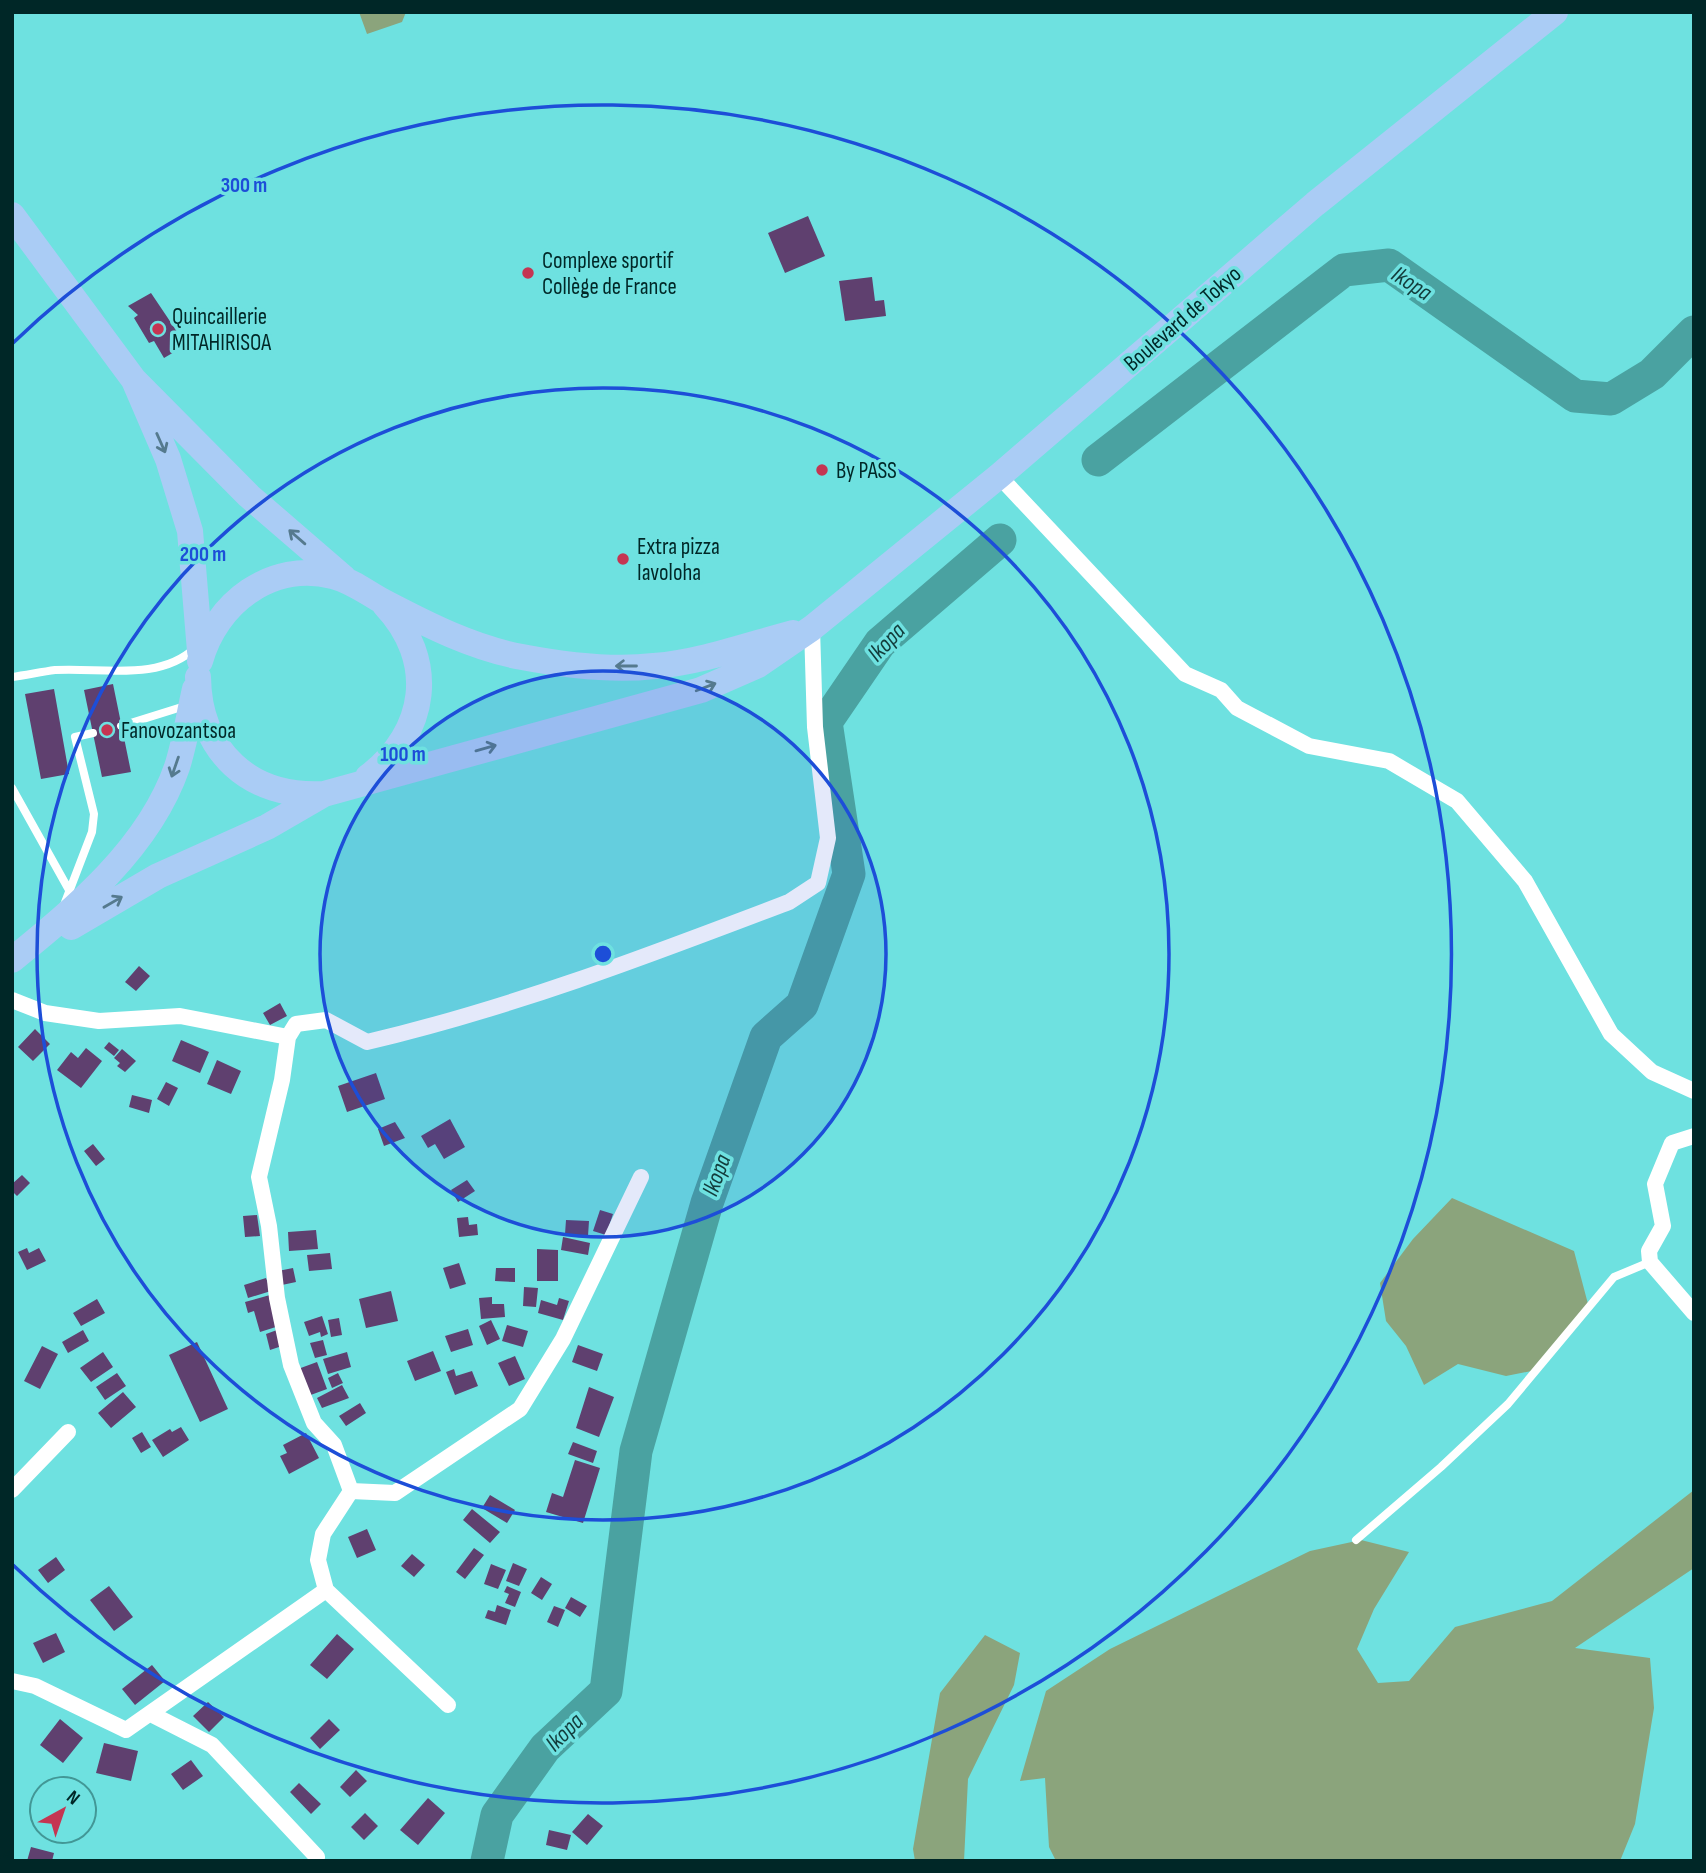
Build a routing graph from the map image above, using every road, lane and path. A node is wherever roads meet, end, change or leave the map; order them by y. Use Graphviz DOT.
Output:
graph roads {
  1 [pos="1555,12"];
  2 [pos="12,215"];
  3 [pos="134,380"];
  4 [pos="999,476"];
  5 [pos="348,581"];
  6 [pos="381,601"];
  7 [pos="812,628"];
  8 [pos="199,660"];
  9 [pos="12,677"];
  10 [pos="191,704"];
  11 [pos="121,726"];
  12 [pos="93,733"];
  13 [pos="350,787"];
  14 [pos="12,788"];
  15 [pos="324,794"];
  16 [pos="69,890"];
  17 [pos="58,922"];
  18 [pos="12,961"];
  19 [pos="12,1000"];
  20 [pos="288,1037"];
  21 [pos="1694,1091"];
  22 [pos="1694,1136"];
  23 [pos="641,1177"];
  24 [pos="1650,1262"];
  25 [pos="1694,1313"];
  26 [pos="68,1432"];
  27 [pos="12,1490"];
  28 [pos="351,1491"];
  29 [pos="1356,1540"];
  30 [pos="326,1590"];
  31 [pos="12,1681"];
  32 [pos="448,1705"];
  33 [pos="150,1714"];
  34 [pos="316,1861"];
  1 -- 4 [label="main road, Boulevard de Tokyo"];
  2 -- 3 [label="main road"];
  5 -- 3 [label="main road, one-way"];
  3 -- 8 [label="main road, one-way"];
  4 -- 7 [label="main road, Boulevard de Tokyo"];
  4 -- 21 [label="street"];
  5 -- 6 [label="main road"];
  5 -- 8 [label="main road"];
  7 -- 6 [label="main road, one-way"];
  6 -- 13 [label="main road"];
  13 -- 7 [label="main road, Boulevard de Tokyo, one-way"];
  7 -- 20 [label="street"];
  8 -- 9 [label="lane"];
  8 -- 10 [label="main road"];
  8 -- 15 [label="main road"];
  10 -- 11 [label="lane"];
  10 -- 17 [label="main road, one-way"];
  12 -- 16 [label="lane"];
  13 -- 15 [label="main road"];
  14 -- 16 [label="lane"];
  18 -- 15 [label="main road, one-way"];
  16 -- 17 [label="lane"];
  17 -- 18 [label="main road"];
  19 -- 20 [label="street"];
  20 -- 28 [label="street"];
  22 -- 24 [label="street"];
  23 -- 28 [label="street"];
  24 -- 25 [label="street"];
  24 -- 29 [label="lane"];
  26 -- 27 [label="street"];
  28 -- 30 [label="street"];
  30 -- 32 [label="street"];
  30 -- 33 [label="street"];
  31 -- 33 [label="street"];
  33 -- 34 [label="street"];
}
